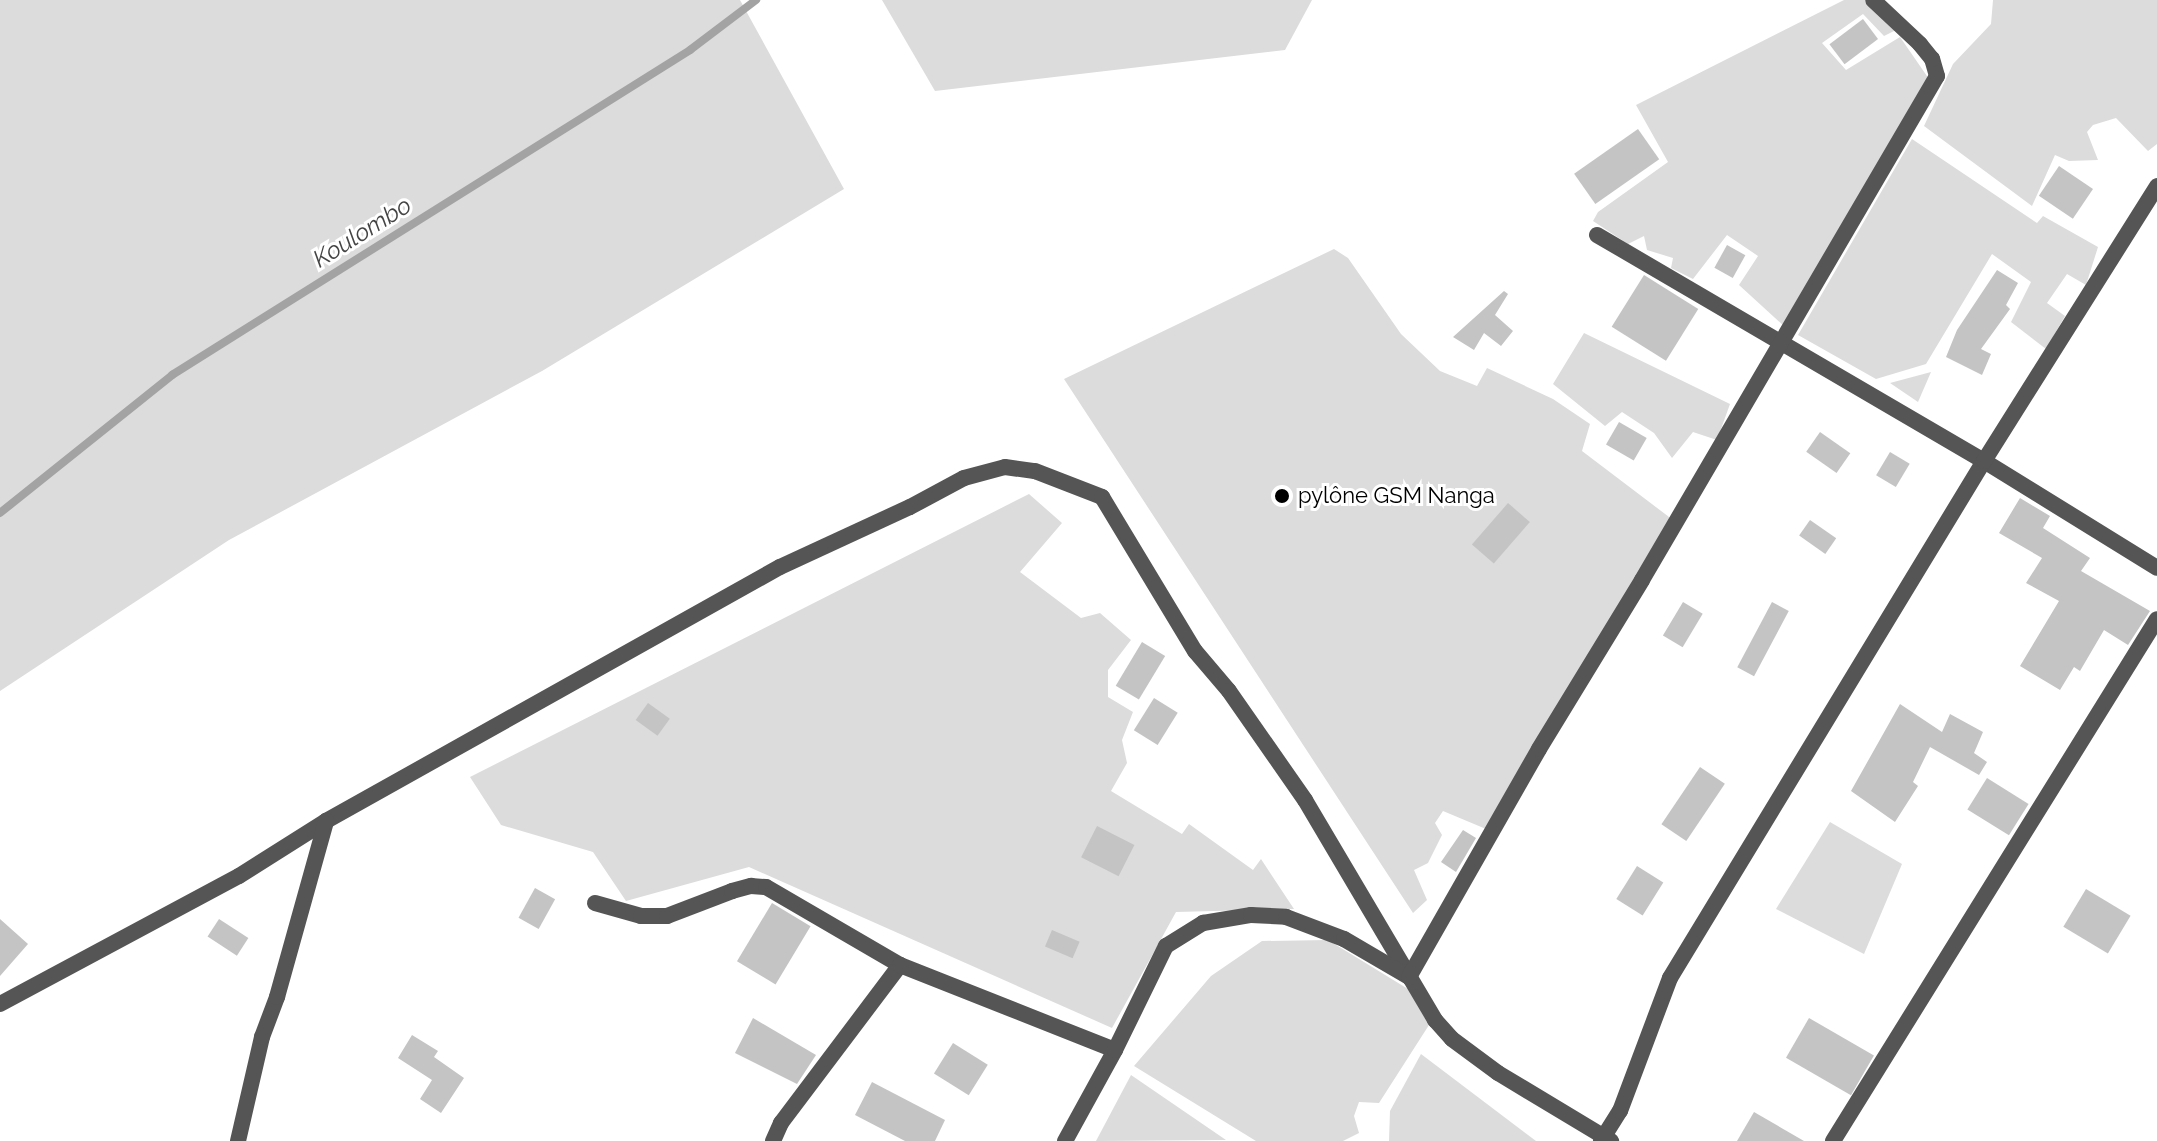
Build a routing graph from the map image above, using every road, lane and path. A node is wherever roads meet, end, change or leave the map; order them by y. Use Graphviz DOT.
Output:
graph roads {
  1 [pos="1873,0"];
  2 [pos="2157,186"];
  3 [pos="1597,235"];
  4 [pos="1779,344"];
  5 [pos="1984,461"];
  6 [pos="2157,568"];
  7 [pos="2157,619"];
  8 [pos="326,821"];
  9 [pos="595,903"];
  10 [pos="900,965"];
  11 [pos="1409,977"];
  12 [pos="0,1004"];
  13 [pos="1115,1050"];
  14 [pos="1606,1140"];
  15 [pos="238,1141"];
  16 [pos="773,1141"];
  17 [pos="1065,1141"];
  18 [pos="1833,1141"];
  1 -- 4 [label="street"];
  2 -- 5 [label="street"];
  3 -- 4 [label="street"];
  4 -- 5 [label="street"];
  4 -- 11 [label="street"];
  5 -- 6 [label="street"];
  5 -- 14 [label="street"];
  7 -- 18 [label="street"];
  8 -- 11 [label="street"];
  8 -- 12 [label="street"];
  8 -- 15 [label="street"];
  9 -- 10 [label="street"];
  10 -- 13 [label="street"];
  10 -- 16 [label="street"];
  11 -- 13 [label="street"];
  11 -- 14 [label="street"];
  13 -- 17 [label="street"];
}
